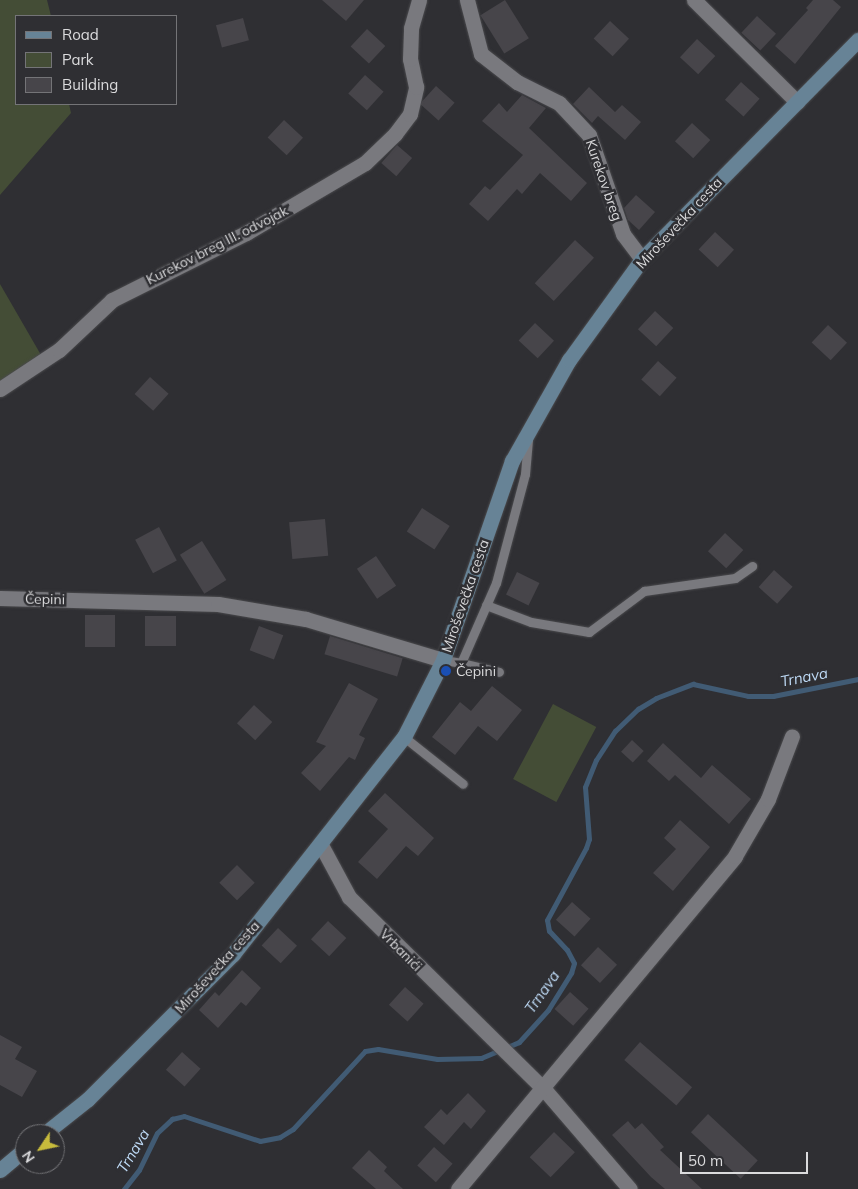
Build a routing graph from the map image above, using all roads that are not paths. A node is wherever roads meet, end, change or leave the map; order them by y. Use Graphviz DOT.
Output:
graph roads {
  1 [pos="419,0"];
  2 [pos="467,0"];
  3 [pos="694,0"];
  4 [pos="858,40"];
  5 [pos="797,102"];
  6 [pos="642,259"];
  7 [pos="0,389"];
  8 [pos="529,430"];
  9 [pos="752,566"];
  10 [pos="0,598"];
  11 [pos="486,604"];
  12 [pos="443,660"];
  13 [pos="461,663"];
  14 [pos="499,672"];
  15 [pos="792,736"];
  16 [pos="404,737"];
  17 [pos="463,784"];
  18 [pos="321,845"];
  19 [pos="543,1088"];
  20 [pos="57,1124"];
  21 [pos="15,1158"];
  22 [pos="0,1170"];
  23 [pos="458,1189"];
  24 [pos="630,1189"];
  1 -- 7 [label="street, Kurekov breg III. odvojak"];
  2 -- 6 [label="street, Kurekov breg"];
  3 -- 5 [label="street"];
  4 -- 5 [label="main road, Miroševečka cesta"];
  5 -- 6 [label="main road, Miroševečka cesta"];
  6 -- 8 [label="main road, Miroševečka cesta"];
  8 -- 11 [label="lane"];
  8 -- 12 [label="main road, Miroševečka cesta"];
  9 -- 11 [label="lane"];
  10 -- 12 [label="street, Čepini"];
  11 -- 13 [label="lane"];
  12 -- 13 [label="lane"];
  12 -- 16 [label="main road, Miroševečka cesta"];
  13 -- 14 [label="lane"];
  15 -- 19 [label="street"];
  16 -- 17 [label="lane"];
  16 -- 18 [label="main road, Miroševečka cesta"];
  18 -- 19 [label="street, Vrbanići"];
  18 -- 20 [label="main road, Miroševečka cesta"];
  19 -- 23 [label="street"];
  19 -- 24 [label="street"];
  21 -- 22 [label="main road"];
}
